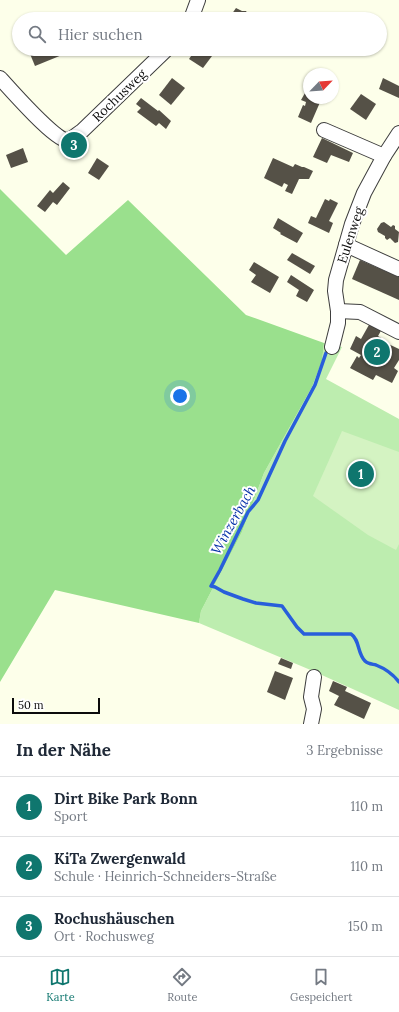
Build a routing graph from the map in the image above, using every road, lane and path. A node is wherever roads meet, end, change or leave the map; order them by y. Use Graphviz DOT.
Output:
graph roads {
  1 [pos="198,0"];
  2 [pos="194,12"];
  3 [pos="160,56"];
  4 [pos="0,78"];
  5 [pos="324,130"];
  6 [pos="399,133"];
  7 [pos="384,156"];
  8 [pos="346,245"];
  9 [pos="399,269"];
  10 [pos="338,311"];
  11 [pos="399,332"];
  12 [pos="332,347"];
  13 [pos="314,677"];
  14 [pos="311,724"];
  1 -- 2 [label="street"];
  3 -- 4 [label="street, Rochusweg"];
  5 -- 7 [label="street"];
  6 -- 7 [label="street, Eulenweg"];
  7 -- 8 [label="street, Eulenweg"];
  8 -- 9 [label="street"];
  8 -- 10 [label="street, Eulenweg"];
  10 -- 11 [label="street"];
  10 -- 12 [label="street, Eulenweg"];
  13 -- 14 [label="street"];
}
